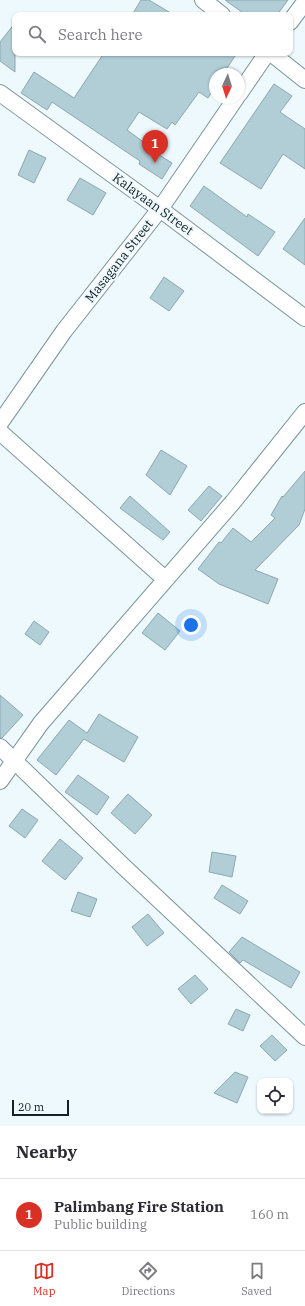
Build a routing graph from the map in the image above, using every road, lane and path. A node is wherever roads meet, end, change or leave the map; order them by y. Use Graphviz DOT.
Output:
graph roads {
  1 [pos="203,0"];
  2 [pos="305,2"];
  3 [pos="218,12"];
  4 [pos="293,18"];
  5 [pos="265,56"];
  6 [pos="275,56"];
  7 [pos="305,80"];
  8 [pos="245,85"];
  9 [pos="0,93"];
  10 [pos="232,104"];
  11 [pos="160,209"];
  12 [pos="305,318"];
  13 [pos="305,412"];
  14 [pos="0,423"];
  15 [pos="0,432"];
  16 [pos="165,579"];
  17 [pos="0,747"];
  18 [pos="14,760"];
  19 [pos="0,781"];
  20 [pos="305,1037"];
  1 -- 3 [label="street"];
  2 -- 4 [label="street"];
  5 -- 8 [label="street"];
  6 -- 7 [label="street"];
  9 -- 11 [label="street, Kalayaan Street"];
  10 -- 11 [label="street, Masagana Street"];
  11 -- 12 [label="street, Kalayaan Street"];
  11 -- 14 [label="street, Masagana Street"];
  13 -- 16 [label="street"];
  15 -- 16 [label="street"];
  16 -- 18 [label="street"];
  17 -- 18 [label="street"];
  18 -- 19 [label="street"];
  18 -- 20 [label="street"];
}
